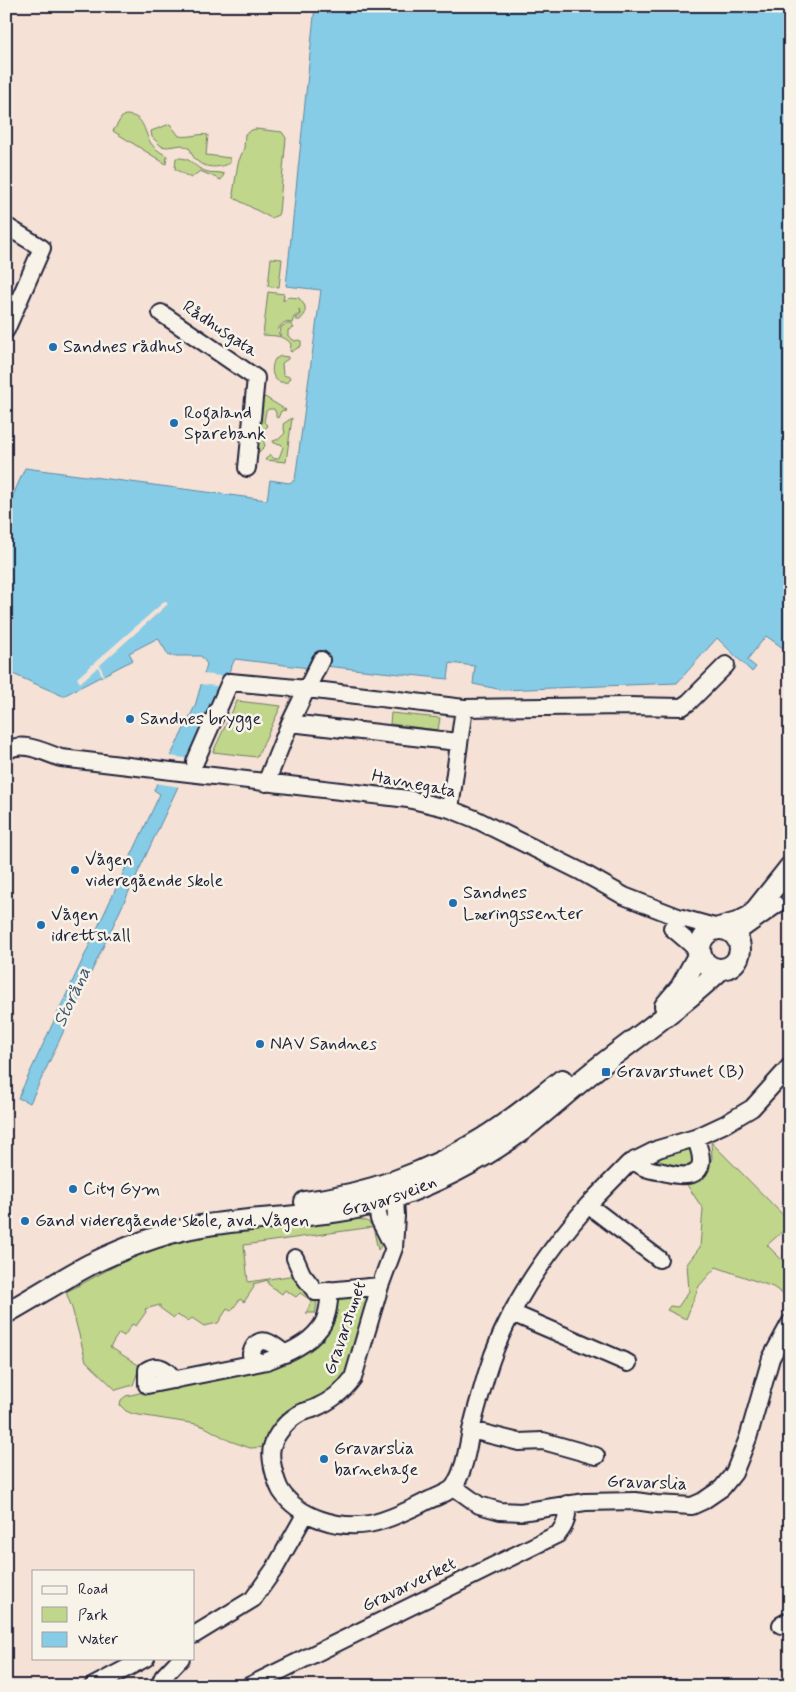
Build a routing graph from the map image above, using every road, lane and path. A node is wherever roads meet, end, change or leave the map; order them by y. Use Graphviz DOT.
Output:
graph roads {
  1 [pos="6,226"];
  2 [pos="161,313"];
  3 [pos="6,330"];
  4 [pos="247,468"];
  5 [pos="321,660"];
  6 [pos="726,665"];
  7 [pos="307,689"];
  8 [pos="464,708"];
  9 [pos="290,723"];
  10 [pos="458,742"];
  11 [pos="11,748"];
  12 [pos="191,767"];
  13 [pos="266,783"];
  14 [pos="450,809"];
  15 [pos="790,867"];
  16 [pos="790,887"];
  17 [pos="776,905"];
  18 [pos="672,928"];
  19 [pos="719,928"];
  20 [pos="700,952"];
  21 [pos="721,969"];
  22 [pos="790,1066"];
  23 [pos="695,1138"];
  24 [pos="635,1160"];
  25 [pos="383,1195"];
  26 [pos="588,1205"];
  27 [pos="295,1258"];
  28 [pos="659,1259"];
  29 [pos="380,1286"];
  30 [pos="330,1290"];
  31 [pos="6,1298"];
  32 [pos="6,1313"];
  33 [pos="512,1313"];
  34 [pos="790,1323"];
  35 [pos="628,1363"];
  36 [pos="147,1385"];
  37 [pos="471,1430"];
  38 [pos="596,1456"];
  39 [pos="454,1487"];
  40 [pos="567,1504"];
  41 [pos="306,1513"];
  42 [pos="195,1634"];
  43 [pos="142,1660"];
  44 [pos="180,1660"];
  45 [pos="93,1686"];
  46 [pos="159,1686"];
  47 [pos="249,1686"];
  1 -- 3 [label="street"];
  2 -- 4 [label="street, Rådhusgata"];
  5 -- 7 [label="street"];
  6 -- 8 [label="street"];
  7 -- 8 [label="street"];
  7 -- 9 [label="street"];
  7 -- 12 [label="street"];
  8 -- 10 [label="street"];
  9 -- 10 [label="street"];
  9 -- 13 [label="street"];
  10 -- 14 [label="street"];
  11 -- 12 [label="street, Havnegata"];
  12 -- 13 [label="street, Havnegata"];
  13 -- 14 [label="street, Havnegata"];
  14 -- 19 [label="street, Havnegata"];
  15 -- 19 [label="main road"];
  16 -- 17 [label="main road"];
  17 -- 19 [label="street, Havnegata"];
  18 -- 20 [label="street"];
  20 -- 21 [label="main road"];
  20 -- 21 [label="main road"];
  20 -- 25 [label="main road, Gravarsveien"];
  21 -- 25 [label="main road, Gravarsveien"];
  22 -- 23 [label="street"];
  23 -- 24 [label="street"];
  23 -- 24 [label="street"];
  24 -- 26 [label="street"];
  25 -- 29 [label="street, Gravarstunet"];
  25 -- 31 [label="main road, Gravarsveien"];
  25 -- 32 [label="main road, Gravarsveien"];
  26 -- 28 [label="street"];
  26 -- 33 [label="street"];
  27 -- 30 [label="street"];
  29 -- 30 [label="street"];
  29 -- 41 [label="street, Gravarstunet"];
  30 -- 36 [label="street"];
  33 -- 35 [label="street"];
  33 -- 37 [label="street"];
  34 -- 40 [label="street, Gravarslia"];
  37 -- 38 [label="street"];
  37 -- 39 [label="street"];
  39 -- 40 [label="street, Gravarslia"];
  39 -- 41 [label="street, Gravarstunet"];
  40 -- 47 [label="street, Gravarverket"];
  41 -- 42 [label="street"];
  43 -- 45 [label="street"];
  44 -- 46 [label="street"];
}
